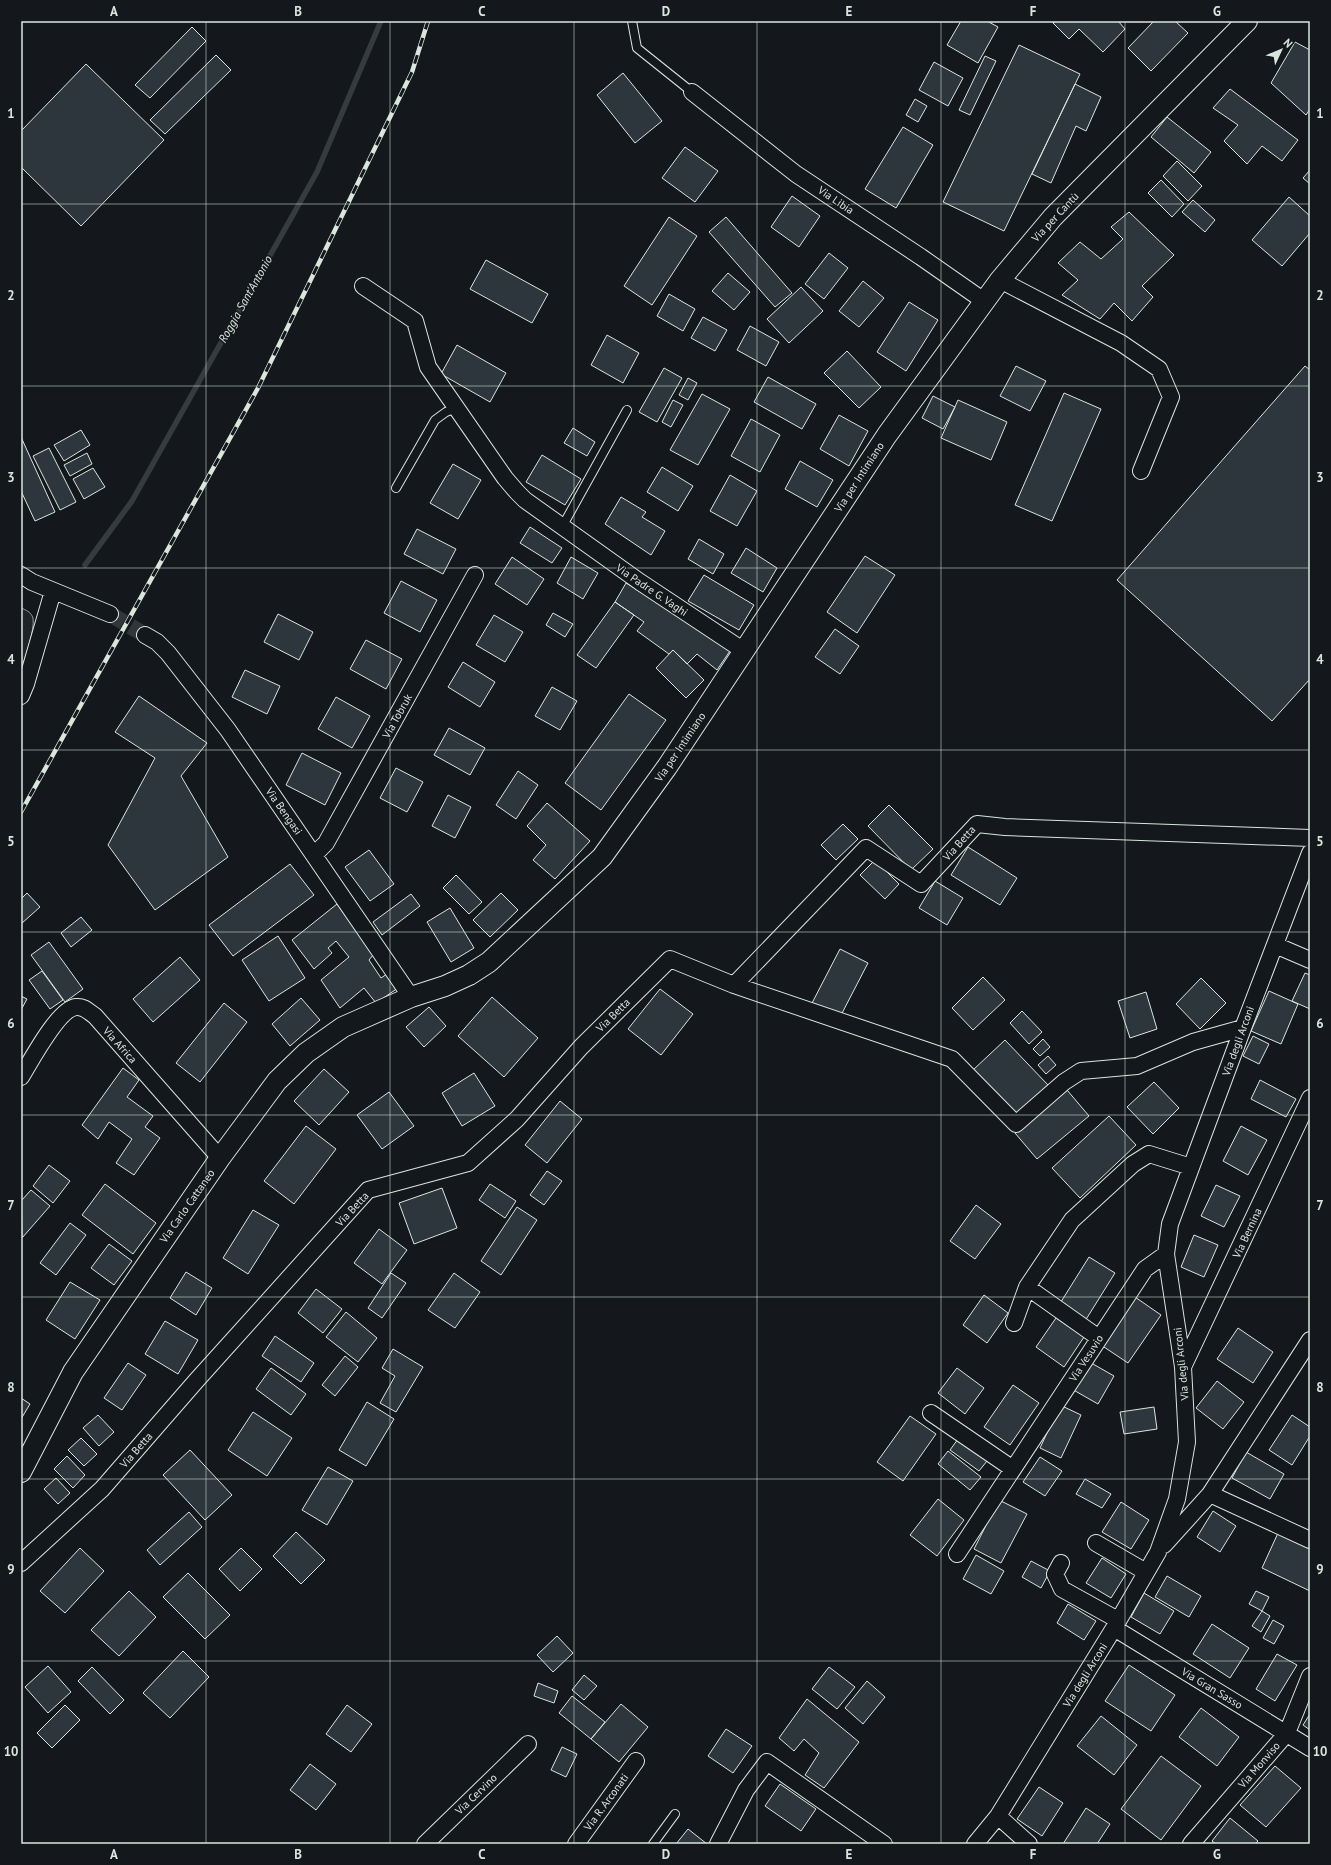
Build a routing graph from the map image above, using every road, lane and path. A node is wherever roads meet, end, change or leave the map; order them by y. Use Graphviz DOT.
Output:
graph roads {
  1 [pos="632,21"];
  2 [pos="1247,21"];
  3 [pos="692,92"];
  4 [pos="1000,280"];
  5 [pos="363,286"];
  6 [pos="984,302"];
  7 [pos="456,408"];
  8 [pos="626,410"];
  9 [pos="887,435"];
  10 [pos="1141,471"];
  11 [pos="396,488"];
  12 [pos="562,527"];
  13 [pos="475,575"];
  14 [pos="24,582"];
  15 [pos="53,591"];
  16 [pos="110,614"];
  17 [pos="145,635"];
  18 [pos="744,651"];
  19 [pos="21,696"];
  20 [pos="1310,838"];
  21 [pos="1310,853"];
  22 [pos="314,854"];
  23 [pos="1275,945"];
  24 [pos="1310,960"];
  25 [pos="734,985"];
  26 [pos="411,997"];
  27 [pos="1243,1028"];
  28 [pos="21,1077"];
  29 [pos="1310,1098"];
  30 [pos="220,1158"];
  31 [pos="1191,1167"];
  32 [pos="1166,1254"];
  33 [pos="1026,1287"];
  34 [pos="1014,1323"];
  35 [pos="1099,1338"];
  36 [pos="1310,1340"];
  37 [pos="1183,1367"];
  38 [pos="931,1412"];
  39 [pos="1013,1469"];
  40 [pos="21,1472"];
  41 [pos="1210,1494"];
  42 [pos="1310,1540"];
  43 [pos="1096,1543"];
  44 [pos="1158,1552"];
  45 [pos="957,1554"];
  46 [pos="1061,1563"];
  47 [pos="21,1564"];
  48 [pos="1146,1572"];
  49 [pos="1116,1624"];
  50 [pos="1310,1676"];
  51 [pos="1287,1733"];
  52 [pos="528,1744"];
  53 [pos="1310,1748"];
  54 [pos="636,1761"];
  55 [pos="676,1814"];
  56 [pos="998,1816"];
  57 [pos="425,1844"];
  58 [pos="576,1844"];
  59 [pos="653,1844"];
  60 [pos="718,1844"];
  61 [pos="884,1844"];
  62 [pos="975,1844"];
  63 [pos="1029,1844"];
  64 [pos="1191,1844"];
  1 -- 3 [label="lane"];
  2 -- 4 [label="street, Via per Cantù"];
  3 -- 6 [label="street, Via Libia"];
  4 -- 6 [label="street, Via per Cantù"];
  4 -- 10 [label="street"];
  5 -- 7 [label="street, Via Padre G. Vaghi"];
  6 -- 9 [label="street, Via per Cantù"];
  7 -- 11 [label="lane"];
  7 -- 12 [label="street, Via Padre G. Vaghi"];
  8 -- 12 [label="lane"];
  9 -- 18 [label="street, Via per Intimiano"];
  12 -- 18 [label="street, Via Padre G. Vaghi"];
  13 -- 22 [label="street, Via Tobruk"];
  14 -- 15 [label="street"];
  15 -- 16 [label="street"];
  15 -- 19 [label="street"];
  17 -- 22 [label="street, Via Bengasi"];
  18 -- 26 [label="street, Via per Intimiano"];
  20 -- 25 [label="street, Via Betta"];
  21 -- 23 [label="street, Via degli Arconi"];
  22 -- 26 [label="street, Via Bengasi"];
  23 -- 24 [label="street"];
  23 -- 27 [label="street, Via degli Arconi"];
  25 -- 27 [label="street, Via Betta"];
  25 -- 47 [label="street, Via Betta"];
  26 -- 30 [label="street, Via Carlo Cattaneo"];
  27 -- 31 [label="street, Via degli Arconi"];
  28 -- 30 [label="street, Via Africa"];
  29 -- 37 [label="street, Via Bernina"];
  30 -- 40 [label="street, Via Carlo Cattaneo"];
  31 -- 32 [label="street, Via degli Arconi"];
  31 -- 33 [label="street"];
  32 -- 35 [label="street, Via Vesuvio"];
  32 -- 37 [label="street, Via degli Arconi"];
  33 -- 34 [label="street"];
  33 -- 35 [label="street"];
  35 -- 39 [label="street, Via Vesuvio"];
  36 -- 41 [label="street"];
  37 -- 44 [label="street, Via degli Arconi"];
  38 -- 39 [label="street"];
  39 -- 45 [label="street, Via Vesuvio"];
  41 -- 42 [label="street"];
  41 -- 44 [label="street"];
  43 -- 48 [label="street"];
  44 -- 48 [label="street, Via degli Arconi"];
  46 -- 49 [label="street, Via Gran Sasso"];
  48 -- 49 [label="street, Via degli Arconi"];
  49 -- 51 [label="street, Via Gran Sasso"];
  49 -- 56 [label="street, Via degli Arconi"];
  50 -- 51 [label="street, Via Monviso"];
  51 -- 53 [label="street, Via Gran Sasso"];
  51 -- 64 [label="street, Via Monviso"];
  52 -- 57 [label="street, Via Cervino"];
  54 -- 58 [label="street, Via R. Arconati"];
  55 -- 59 [label="lane"];
  56 -- 62 [label="street, Via degli Arconi"];
  56 -- 63 [label="street"];
  60 -- 61 [label="street"];
}
